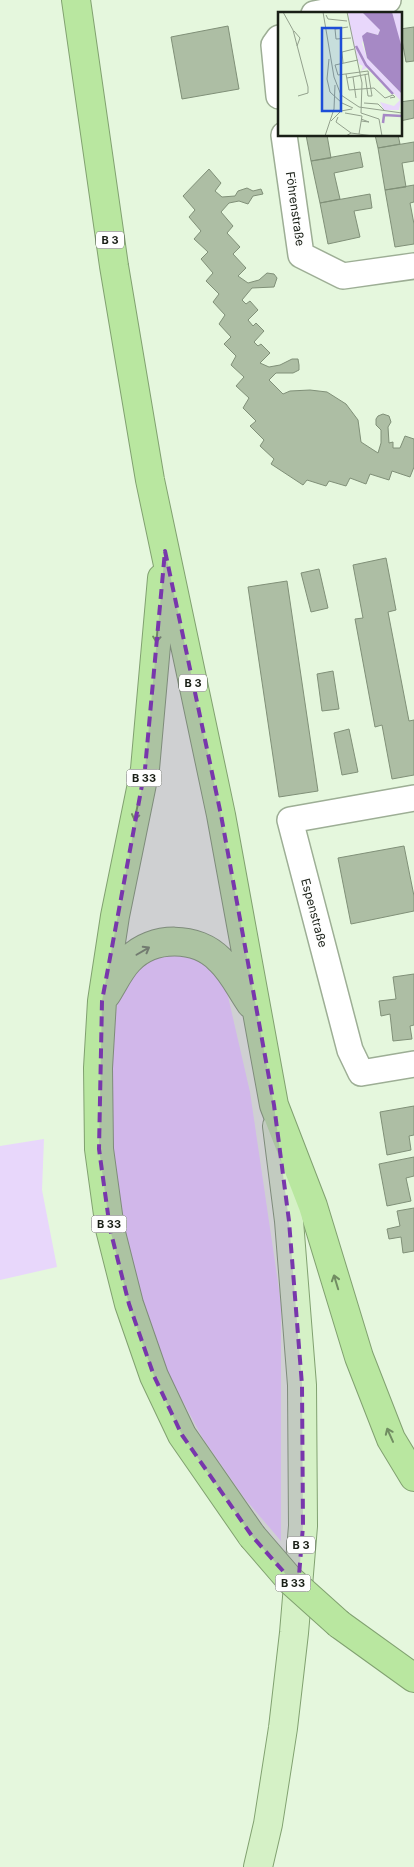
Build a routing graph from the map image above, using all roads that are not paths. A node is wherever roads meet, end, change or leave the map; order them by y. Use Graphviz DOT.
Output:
graph roads {
  1 [pos="76,0"];
  2 [pos="388,0"];
  3 [pos="325,12"];
  4 [pos="278,39"];
  5 [pos="278,86"];
  6 [pos="284,136"];
  7 [pos="414,266"];
  8 [pos="165,551"];
  9 [pos="414,798"];
  10 [pos="102,1001"];
  11 [pos="257,1014"];
  12 [pos="414,1064"];
  13 [pos="274,1105"];
  14 [pos="414,1477"];
  15 [pos="414,1678"];
  16 [pos="258,1867"];
  1 -- 8 [label="highway, B 3"];
  2 -- 3 [label="street"];
  4 -- 5 [label="street"];
  6 -- 7 [label="street, Föhrenstraße"];
  8 -- 10 [label="highway, B 33, one-way"];
  8 -- 11 [label="highway, B 3"];
  9 -- 12 [label="street, Espenstraße"];
  10 -- 11 [label="highway, one-way"];
  10 -- 15 [label="highway, B 33, bridge"];
  11 -- 13 [label="highway, B 3"];
  14 -- 13 [label="highway, one-way"];
  13 -- 16 [label="main road, B 3"];
}
